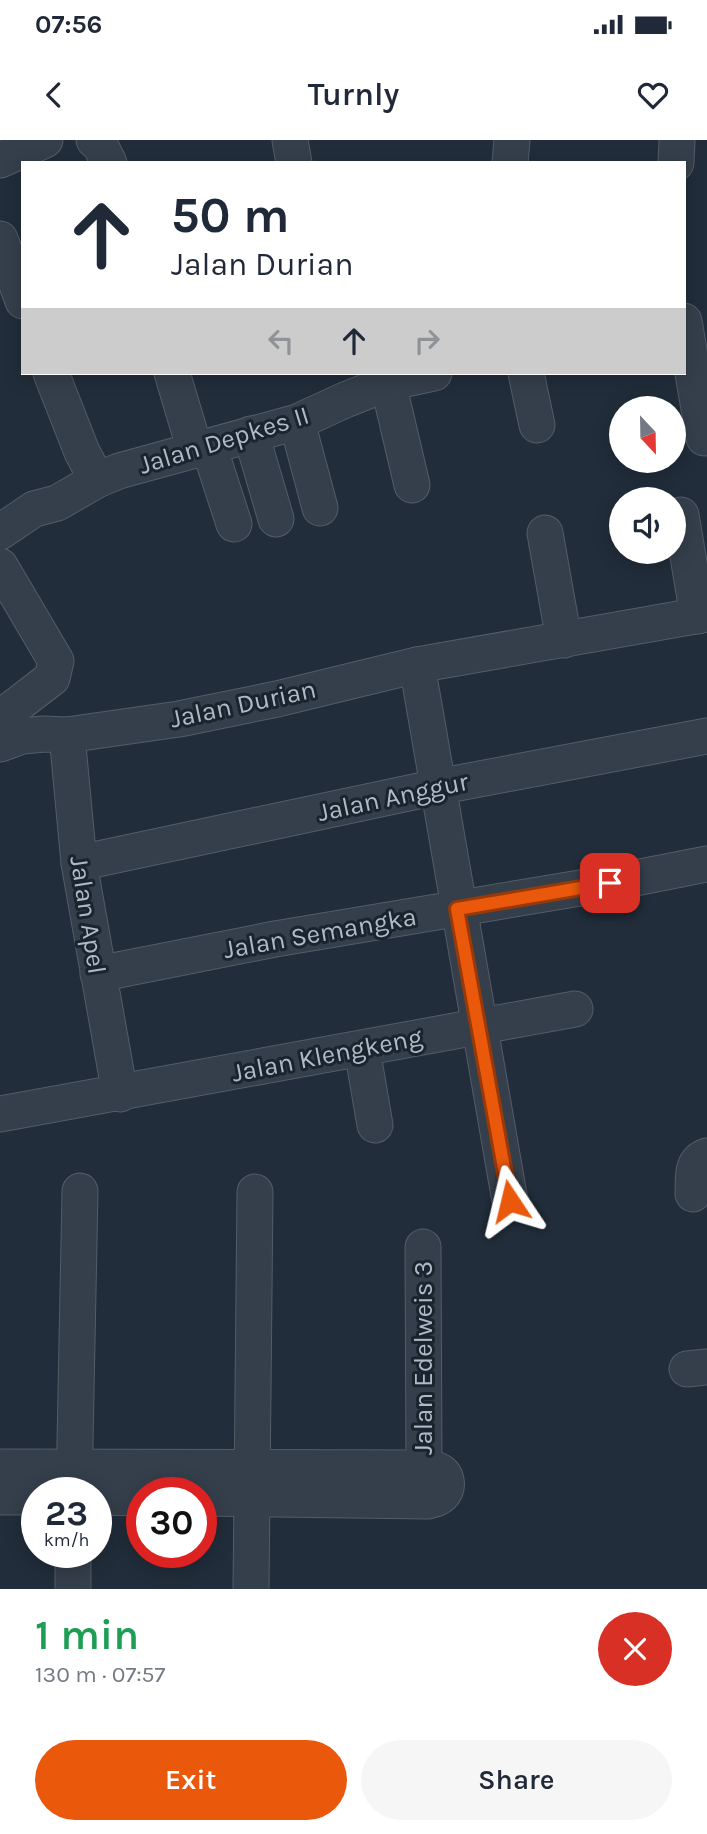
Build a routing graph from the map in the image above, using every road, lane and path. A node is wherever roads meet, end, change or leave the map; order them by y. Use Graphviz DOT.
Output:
graph roads {
  1 [pos="45,140"];
  2 [pos="94,140"];
  3 [pos="289,140"];
  4 [pos="512,140"];
  5 [pos="677,140"];
  6 [pos="0,160"];
  7 [pos="108,161"];
  8 [pos="294,161"];
  9 [pos="510,161"];
  10 [pos="676,161"];
  11 [pos="0,239"];
  12 [pos="21,296"];
  13 [pos="707,309"];
  14 [pos="686,312"];
  15 [pos="686,332"];
  16 [pos="52,375"];
  17 [pos="173,375"];
  18 [pos="425,375"];
  19 [pos="526,375"];
  20 [pos="388,383"];
  21 [pos="341,386"];
  22 [pos="297,422"];
  23 [pos="537,425"];
  24 [pos="251,435"];
  25 [pos="704,438"];
  26 [pos="202,449"];
  27 [pos="97,480"];
  28 [pos="412,485"];
  29 [pos="57,503"];
  30 [pos="320,508"];
  31 [pos="276,519"];
  32 [pos="233,524"];
  33 [pos="0,532"];
  34 [pos="545,533"];
  35 [pos="686,538"];
  36 [pos="0,555"];
  37 [pos="0,566"];
  38 [pos="703,615"];
  39 [pos="564,640"];
  40 [pos="417,665"];
  41 [pos="0,718"];
  42 [pos="67,736"];
  43 [pos="707,736"];
  44 [pos="0,744"];
  45 [pos="437,787"];
  46 [pos="79,863"];
  47 [pos="707,864"];
  48 [pos="457,909"];
  49 [pos="98,974"];
  50 [pos="575,1009"];
  51 [pos="478,1025"];
  52 [pos="362,1049"];
  53 [pos="120,1094"];
  54 [pos="0,1114"];
  55 [pos="375,1125"];
  56 [pos="707,1156"];
  57 [pos="79,1191"];
  58 [pos="255,1192"];
  59 [pos="694,1194"];
  60 [pos="510,1201"];
  61 [pos="424,1247"];
  62 [pos="0,1467"];
  63 [pos="57,1477"];
  64 [pos="74,1477"];
  65 [pos="112,1481"];
  66 [pos="250,1483"];
  67 [pos="217,1493"];
  68 [pos="0,1497"];
  69 [pos="21,1497"];
  70 [pos="73,1568"];
  71 [pos="73,1589"];
  72 [pos="250,1589"];
  1 -- 6 [label="street"];
  2 -- 7 [label="street"];
  3 -- 8 [label="street"];
  4 -- 9 [label="street"];
  5 -- 10 [label="street"];
  11 -- 12 [label="street"];
  13 -- 14 [label="street"];
  15 -- 25 [label="street"];
  16 -- 27 [label="street"];
  17 -- 26 [label="street"];
  18 -- 20 [label="street, Jalan Depkes II"];
  19 -- 23 [label="street"];
  20 -- 21 [label="street, Jalan Depkes II"];
  20 -- 28 [label="street"];
  21 -- 22 [label="street, Jalan Depkes II"];
  22 -- 24 [label="street, Jalan Depkes II"];
  22 -- 30 [label="street"];
  24 -- 26 [label="street, Jalan Depkes II"];
  24 -- 31 [label="street"];
  26 -- 27 [label="street, Jalan Depkes II"];
  26 -- 32 [label="street"];
  27 -- 29 [label="street, Jalan Depkes II"];
  29 -- 33 [label="street, Jalan Depkes II"];
  29 -- 36 [label="street, Jalan Depkes II"];
  34 -- 39 [label="street"];
  35 -- 38 [label="street"];
  37 -- 41 [label="street"];
  38 -- 39 [label="street, Jalan Durian"];
  39 -- 40 [label="street, Jalan Durian"];
  40 -- 42 [label="street, Jalan Durian"];
  40 -- 45 [label="street"];
  42 -- 44 [label="street, Jalan Durian"];
  42 -- 46 [label="street, Jalan Apel"];
  43 -- 45 [label="street, Jalan Anggur"];
  45 -- 46 [label="street, Jalan Anggur"];
  45 -- 48 [label="street"];
  46 -- 49 [label="street, Jalan Apel"];
  47 -- 48 [label="street, Jalan Semangka"];
  48 -- 49 [label="street, Jalan Semangka"];
  48 -- 51 [label="street"];
  49 -- 53 [label="street, Jalan Apel"];
  50 -- 51 [label="street, Jalan Klengkeng"];
  51 -- 52 [label="street, Jalan Klengkeng"];
  51 -- 60 [label="street"];
  52 -- 53 [label="street, Jalan Klengkeng"];
  52 -- 55 [label="street"];
  53 -- 54 [label="street, Jalan Klengkeng"];
  56 -- 59 [label="street"];
  57 -- 64 [label="street"];
  58 -- 66 [label="street"];
  61 -- 66 [label="street, Jalan Edelweis 3"];
  62 -- 63 [label="street"];
  65 -- 66 [label="street"];
  66 -- 67 [label="street"];
  66 -- 72 [label="street"];
  68 -- 69 [label="street"];
  70 -- 71 [label="street"];
}
